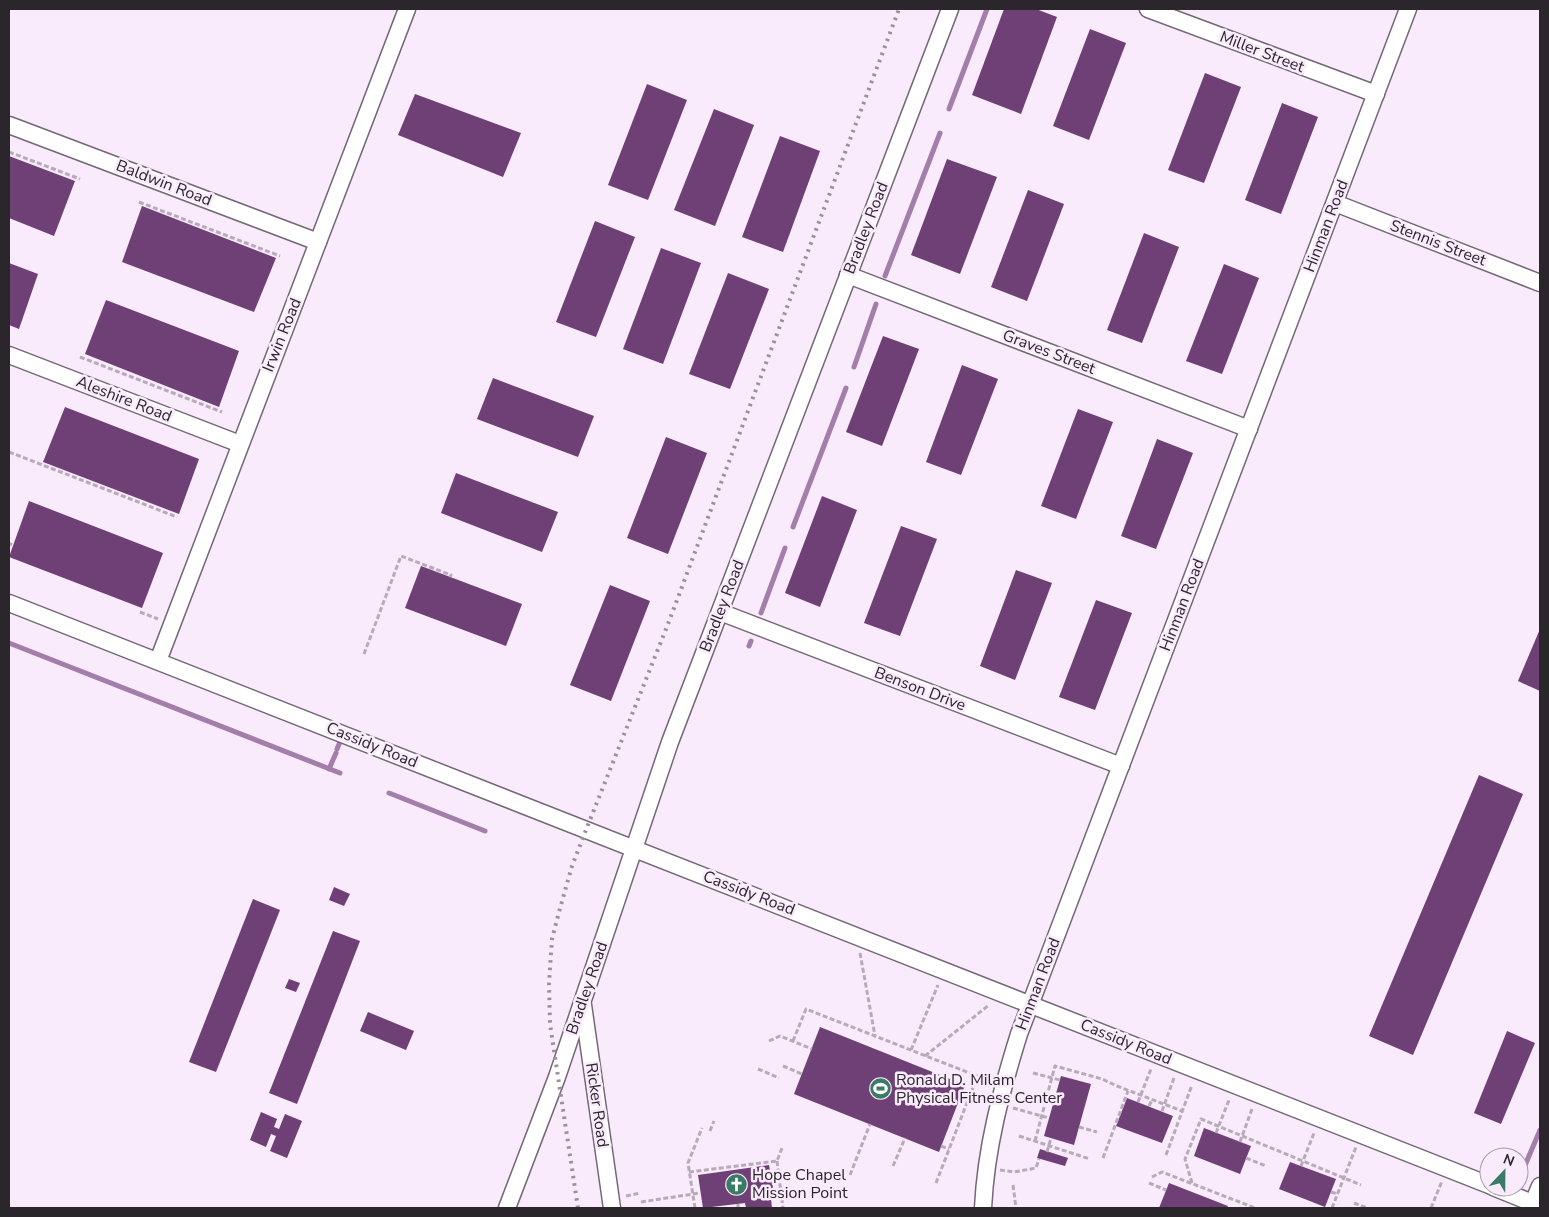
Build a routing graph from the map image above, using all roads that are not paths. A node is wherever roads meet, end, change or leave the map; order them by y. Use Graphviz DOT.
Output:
graph roads {
  1 [pos="407,9"];
  2 [pos="950,9"];
  3 [pos="1148,9"];
  4 [pos="1408,9"];
  5 [pos="1376,94"];
  6 [pos="9,124"];
  7 [pos="1335,203"];
  8 [pos="318,242"];
  9 [pos="848,275"];
  10 [pos="1540,283"];
  11 [pos="9,355"];
  12 [pos="1249,429"];
  13 [pos="240,444"];
  14 [pos="9,603"];
  15 [pos="720,612"];
  16 [pos="158,661"];
  17 [pos="1121,766"];
  18 [pos="634,848"];
  19 [pos="582,1001"];
  20 [pos="1031,1004"];
  21 [pos="1479,1182"];
  22 [pos="1540,1186"];
  23 [pos="1515,1197"];
  24 [pos="1535,1206"];
  25 [pos="508,1208"];
  26 [pos="612,1208"];
  27 [pos="983,1208"];
  1 -- 8 [label="street, Irwin Road"];
  2 -- 9 [label="street, Bradley Road"];
  3 -- 5 [label="street, Miller Street"];
  4 -- 5 [label="street, Hinman Road"];
  5 -- 7 [label="street, Hinman Road"];
  6 -- 8 [label="street, Baldwin Road"];
  7 -- 10 [label="street, Stennis Street"];
  7 -- 12 [label="street, Hinman Road"];
  8 -- 13 [label="street, Irwin Road"];
  9 -- 12 [label="street, Graves Street"];
  9 -- 15 [label="street, Bradley Road"];
  11 -- 13 [label="street, Aleshire Road"];
  12 -- 17 [label="street, Hinman Road"];
  13 -- 16 [label="street, Irwin Road"];
  14 -- 16 [label="street, Cassidy Road"];
  15 -- 17 [label="street, Benson Drive"];
  15 -- 18 [label="street, Bradley Road"];
  16 -- 18 [label="street, Cassidy Road"];
  17 -- 20 [label="street, Hinman Road"];
  18 -- 19 [label="street, Bradley Road"];
  18 -- 20 [label="street, Cassidy Road"];
  19 -- 25 [label="street, Bradley Road"];
  19 -- 26 [label="street, Ricker Road"];
  20 -- 21 [label="street, Cassidy Road"];
  20 -- 27 [label="street, Hinman Road"];
  22 -- 24 [label="street"];
  23 -- 24 [label="street"];
}
